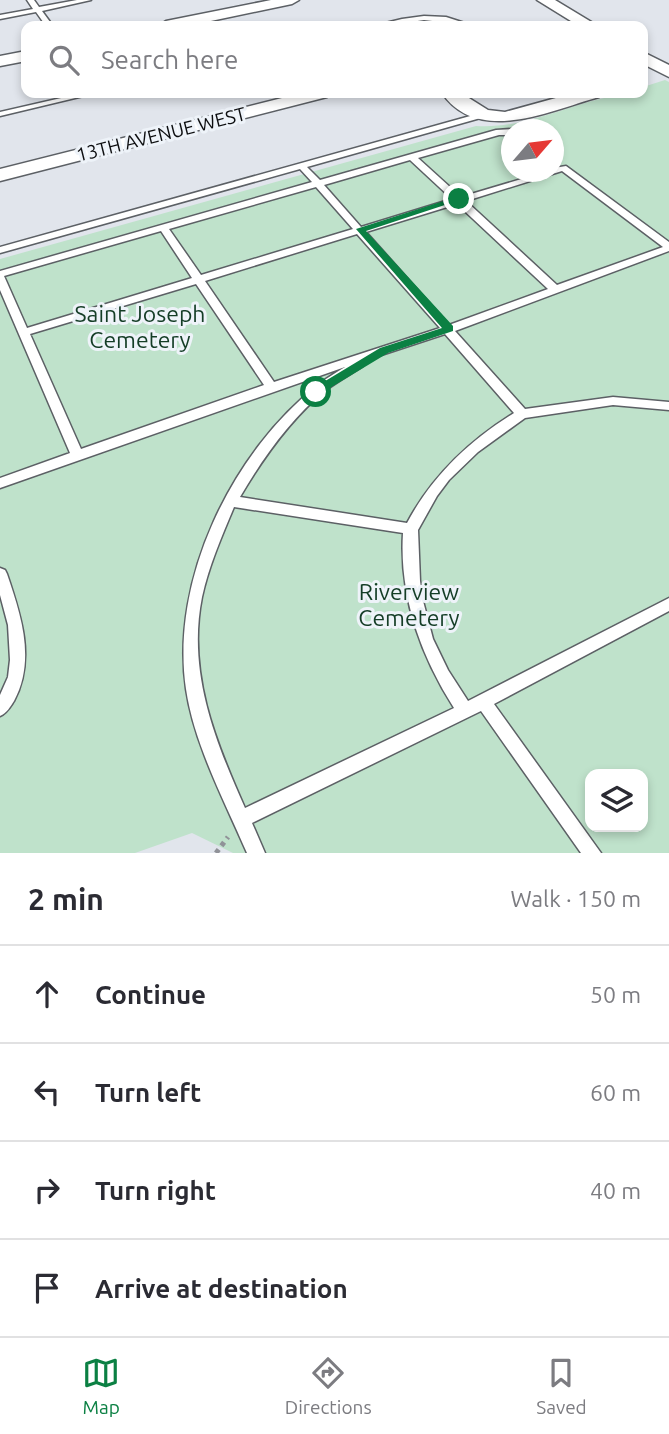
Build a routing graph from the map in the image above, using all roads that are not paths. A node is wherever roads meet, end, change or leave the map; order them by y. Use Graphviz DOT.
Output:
graph roads {
  1 [pos="30,0"];
  2 [pos="88,0"];
  3 [pos="292,0"];
  4 [pos="544,0"];
  5 [pos="37,10"];
  6 [pos="0,17"];
  7 [pos="46,21"];
  8 [pos="190,21"];
  9 [pos="406,21"];
  10 [pos="457,21"];
  11 [pos="581,21"];
  12 [pos="21,57"];
  13 [pos="648,60"];
  14 [pos="0,61"];
  15 [pos="668,71"];
  16 [pos="648,77"];
  17 [pos="70,98"];
  18 [pos="301,98"];
  19 [pos="457,98"];
  20 [pos="569,98"];
  21 [pos="0,114"];
  22 [pos="481,115"];
  23 [pos="501,132"];
  24 [pos="412,157"];
  25 [pos="302,166"];
  26 [pos="0,175"];
  27 [pos="564,175"];
  28 [pos="516,182"];
  29 [pos="318,184"];
  30 [pos="459,199"];
  31 [pos="164,228"];
  32 [pos="360,229"];
  33 [pos="669,247"];
  34 [pos="0,250"];
  35 [pos="0,276"];
  36 [pos="199,280"];
  37 [pos="556,290"];
  38 [pos="449,329"];
  39 [pos="25,332"];
  40 [pos="384,350"];
  41 [pos="271,387"];
  42 [pos="669,406"];
  43 [pos="523,414"];
  44 [pos="78,456"];
  45 [pos="0,483"];
  46 [pos="231,502"];
  47 [pos="411,529"];
  48 [pos="0,574"];
  49 [pos="669,604"];
  50 [pos="483,701"];
  51 [pos="0,709"];
  52 [pos="465,711"];
  53 [pos="241,819"];
  54 [pos="256,853"];
  55 [pos="592,853"];
  1 -- 5 [label="lane"];
  2 -- 5 [label="lane"];
  3 -- 8 [label="street"];
  4 -- 11 [label="street"];
  5 -- 6 [label="lane"];
  5 -- 7 [label="lane"];
  9 -- 10 [label="lane"];
  12 -- 14 [label="street"];
  13 -- 15 [label="street"];
  15 -- 16 [label="street"];
  17 -- 21 [label="lane"];
  18 -- 26 [label="street, 13TH AVENUE WEST"];
  19 -- 22 [label="street"];
  20 -- 22 [label="street"];
  22 -- 25 [label="lane"];
  23 -- 24 [label="lane"];
  24 -- 29 [label="lane"];
  24 -- 30 [label="lane"];
  25 -- 29 [label="lane"];
  25 -- 34 [label="lane"];
  27 -- 33 [label="lane"];
  28 -- 30 [label="lane"];
  29 -- 31 [label="lane"];
  29 -- 32 [label="lane"];
  30 -- 32 [label="lane"];
  30 -- 37 [label="lane"];
  31 -- 35 [label="lane"];
  31 -- 36 [label="lane"];
  32 -- 36 [label="lane"];
  32 -- 38 [label="lane"];
  33 -- 37 [label="lane"];
  35 -- 39 [label="lane"];
  36 -- 39 [label="lane"];
  36 -- 41 [label="lane"];
  37 -- 38 [label="lane"];
  38 -- 40 [label="lane"];
  38 -- 43 [label="lane"];
  39 -- 44 [label="lane"];
  40 -- 41 [label="lane"];
  40 -- 46 [label="lane"];
  41 -- 44 [label="lane"];
  42 -- 43 [label="lane"];
  43 -- 47 [label="lane"];
  44 -- 45 [label="lane"];
  46 -- 47 [label="lane"];
  46 -- 53 [label="lane"];
  47 -- 52 [label="lane"];
  48 -- 51 [label="lane"];
  49 -- 50 [label="lane"];
  50 -- 52 [label="lane"];
  50 -- 55 [label="lane"];
  52 -- 53 [label="lane"];
  53 -- 54 [label="lane"];
}
